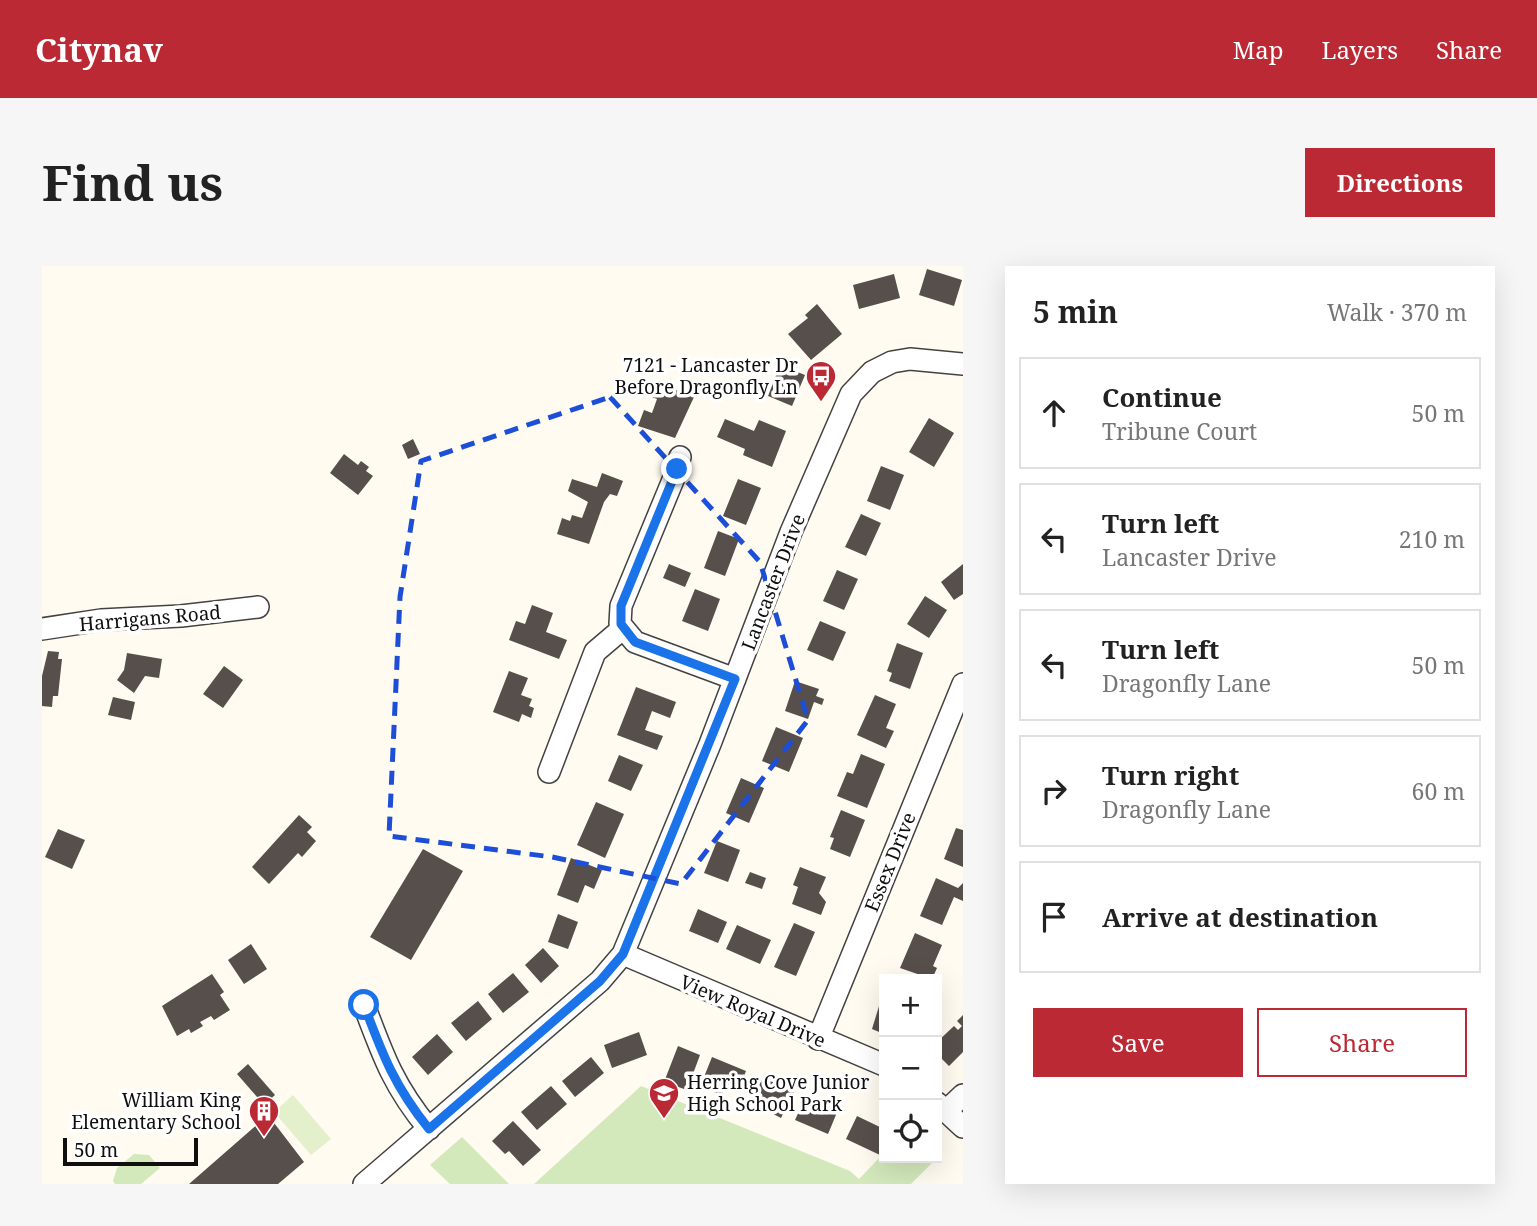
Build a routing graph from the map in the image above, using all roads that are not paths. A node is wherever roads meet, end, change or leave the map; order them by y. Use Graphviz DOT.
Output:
graph roads {
  1 [pos="963,364"];
  2 [pos="680,457"];
  3 [pos="258,607"];
  4 [pos="42,629"];
  5 [pos="622,629"];
  6 [pos="735,679"];
  7 [pos="963,684"];
  8 [pos="549,772"];
  9 [pos="623,954"];
  10 [pos="364,1005"];
  11 [pos="818,1039"];
  12 [pos="879,1063"];
  13 [pos="963,1095"];
  14 [pos="942,1107"];
  15 [pos="963,1128"];
  16 [pos="429,1129"];
  17 [pos="364,1184"];
  1 -- 6 [label="street, Lancaster Drive"];
  2 -- 5 [label="street"];
  3 -- 4 [label="street, Harrigans Road"];
  5 -- 6 [label="street"];
  5 -- 8 [label="street"];
  6 -- 9 [label="street, Lancaster Drive"];
  7 -- 11 [label="street, Essex Drive"];
  9 -- 11 [label="street, View Royal Drive"];
  9 -- 16 [label="street, Lancaster Drive"];
  10 -- 16 [label="street"];
  11 -- 12 [label="street, View Royal Drive"];
  13 -- 14 [label="street"];
  14 -- 15 [label="street"];
  16 -- 17 [label="street, Lancaster Drive"];
}
